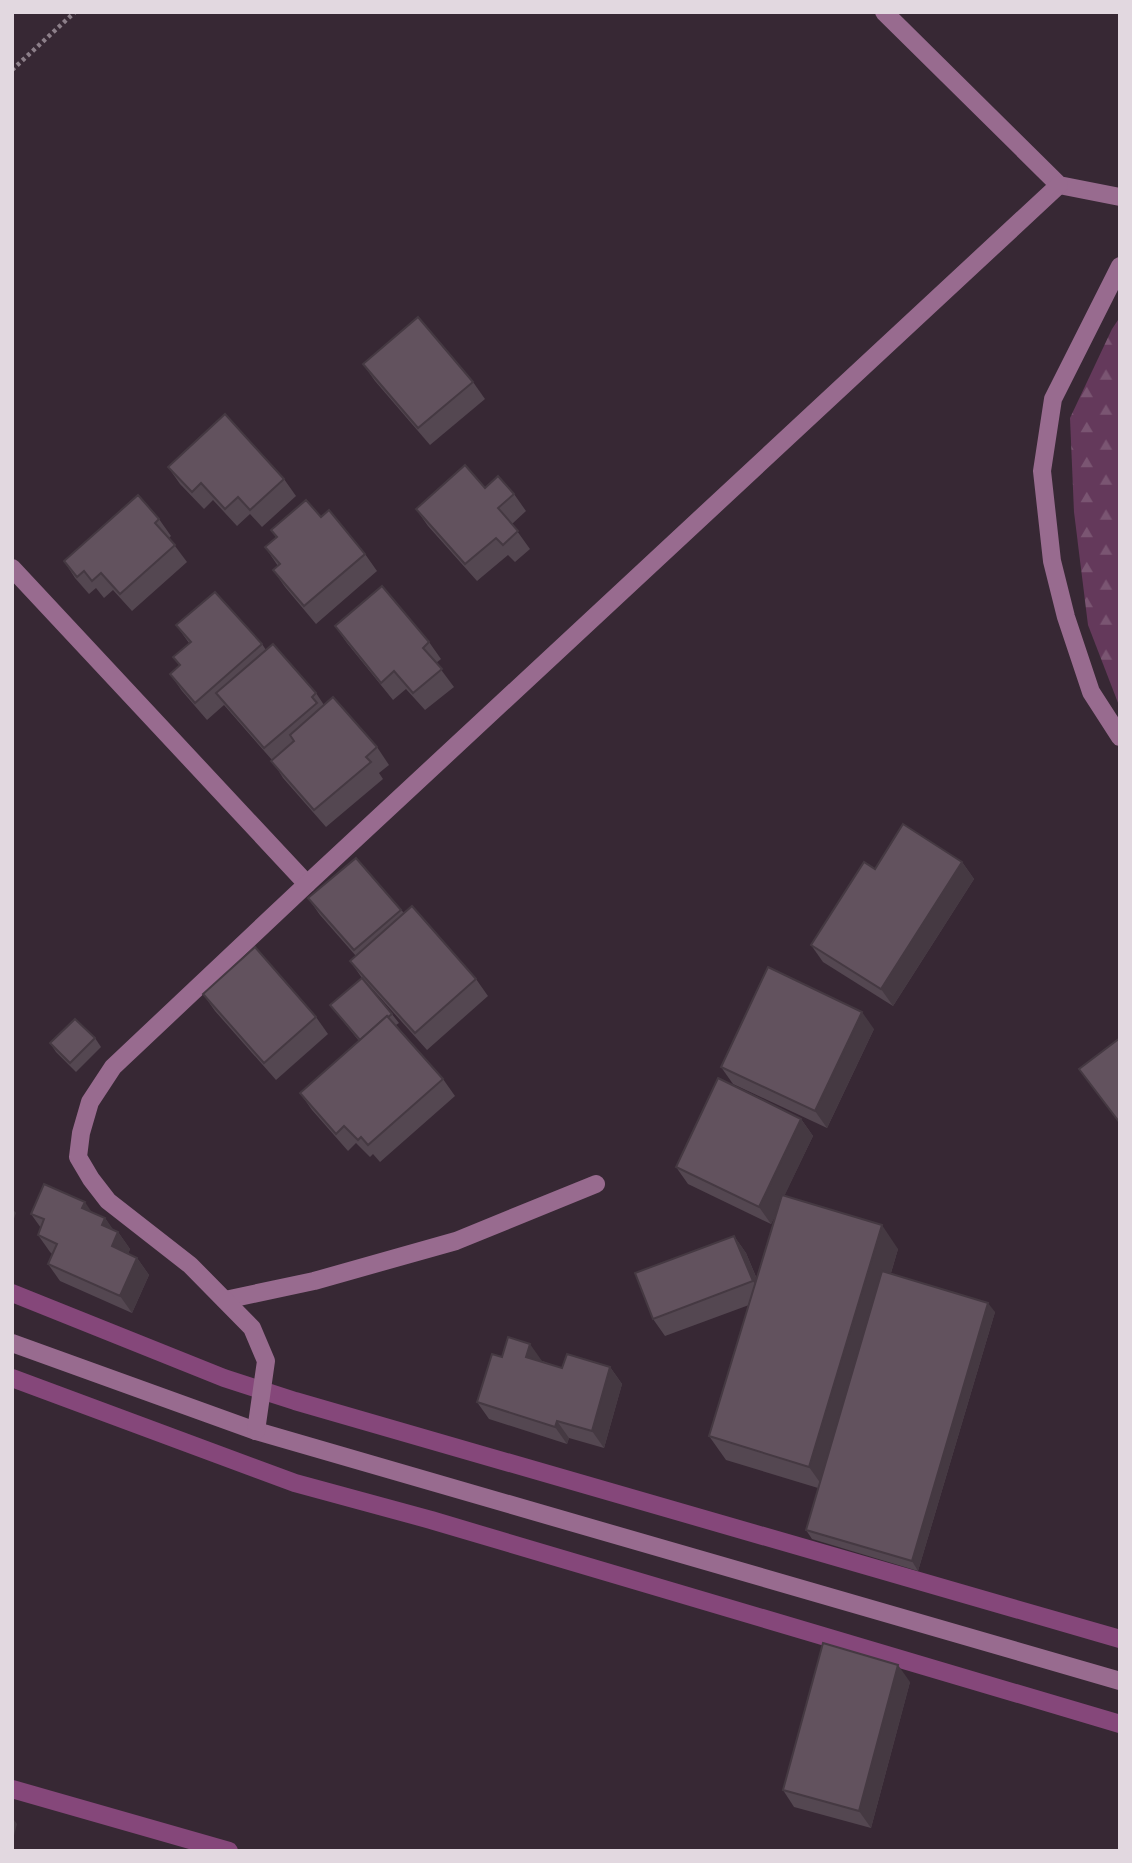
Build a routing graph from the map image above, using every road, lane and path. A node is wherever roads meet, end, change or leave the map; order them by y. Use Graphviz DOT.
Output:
graph roads {
  1 [pos="75,12"];
  2 [pos="884,12"];
  3 [pos="12,69"];
  4 [pos="1059,185"];
  5 [pos="1120,197"];
  6 [pos="1120,266"];
  7 [pos="12,568"];
  8 [pos="1120,737"];
  9 [pos="307,884"];
  10 [pos="596,1184"];
  11 [pos="225,1300"];
  12 [pos="12,1343"];
  13 [pos="256,1431"];
  14 [pos="1120,1681"];
  1 -- 3 [label="path"];
  2 -- 4 [label="street"];
  4 -- 5 [label="street"];
  4 -- 9 [label="street"];
  6 -- 8 [label="street"];
  7 -- 9 [label="street"];
  9 -- 11 [label="street"];
  10 -- 11 [label="street"];
  11 -- 13 [label="street"];
  12 -- 13 [label="street"];
  13 -- 14 [label="street"];
}
